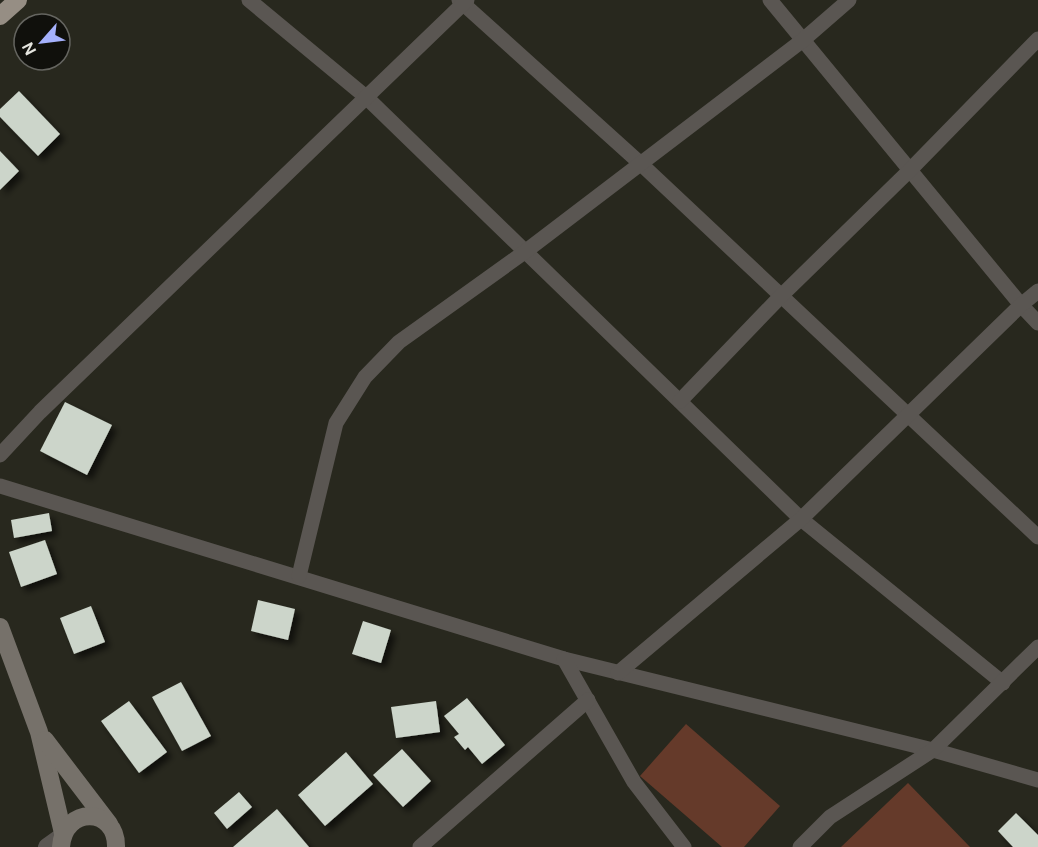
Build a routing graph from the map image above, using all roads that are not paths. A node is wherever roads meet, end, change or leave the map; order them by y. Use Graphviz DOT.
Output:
graph roads {
  1 [pos="249,0"];
  2 [pos="770,0"];
  3 [pos="849,0"];
  4 [pos="463,1"];
  5 [pos="1038,39"];
  6 [pos="804,40"];
  7 [pos="366,97"];
  8 [pos="641,164"];
  9 [pos="910,170"];
  10 [pos="526,251"];
  11 [pos="1038,291"];
  12 [pos="781,296"];
  13 [pos="1022,305"];
  14 [pos="1038,322"];
  15 [pos="680,401"];
  16 [pos="909,415"];
  17 [pos="0,455"];
  18 [pos="0,486"];
  19 [pos="801,519"];
  20 [pos="1038,537"];
  21 [pos="299,576"];
  22 [pos="0,627"];
  23 [pos="1038,647"];
  24 [pos="564,659"];
  25 [pos="618,674"];
  26 [pos="1003,683"];
  27 [pos="588,700"];
  28 [pos="39,732"];
  29 [pos="933,750"];
  30 [pos="1038,780"];
  31 [pos="109,824"];
  32 [pos="58,841"];
  33 [pos="117,846"];
  34 [pos="420,847"];
  35 [pos="684,847"];
  36 [pos="800,847"];
  1 -- 7 [label="street"];
  2 -- 6 [label="street"];
  3 -- 6 [label="street"];
  4 -- 7 [label="street"];
  4 -- 8 [label="street"];
  5 -- 9 [label="street"];
  6 -- 8 [label="street"];
  6 -- 9 [label="street"];
  7 -- 10 [label="street"];
  7 -- 17 [label="street"];
  8 -- 10 [label="street"];
  8 -- 12 [label="street"];
  9 -- 12 [label="street"];
  9 -- 13 [label="street"];
  10 -- 15 [label="street"];
  10 -- 21 [label="street"];
  11 -- 13 [label="street"];
  12 -- 15 [label="street"];
  12 -- 16 [label="street"];
  13 -- 14 [label="street"];
  13 -- 16 [label="street"];
  15 -- 19 [label="street"];
  16 -- 19 [label="street"];
  16 -- 20 [label="street"];
  18 -- 21 [label="street"];
  19 -- 25 [label="street"];
  19 -- 26 [label="street"];
  21 -- 24 [label="street"];
  22 -- 28 [label="main road"];
  23 -- 26 [label="street"];
  24 -- 25 [label="street"];
  24 -- 27 [label="street"];
  25 -- 29 [label="street"];
  26 -- 29 [label="street"];
  27 -- 34 [label="street"];
  27 -- 35 [label="street"];
  28 -- 31 [label="main road"];
  28 -- 32 [label="main road"];
  29 -- 30 [label="street"];
  29 -- 36 [label="street"];
  31 -- 32 [label="main road"];
  31 -- 33 [label="main road"];
}
